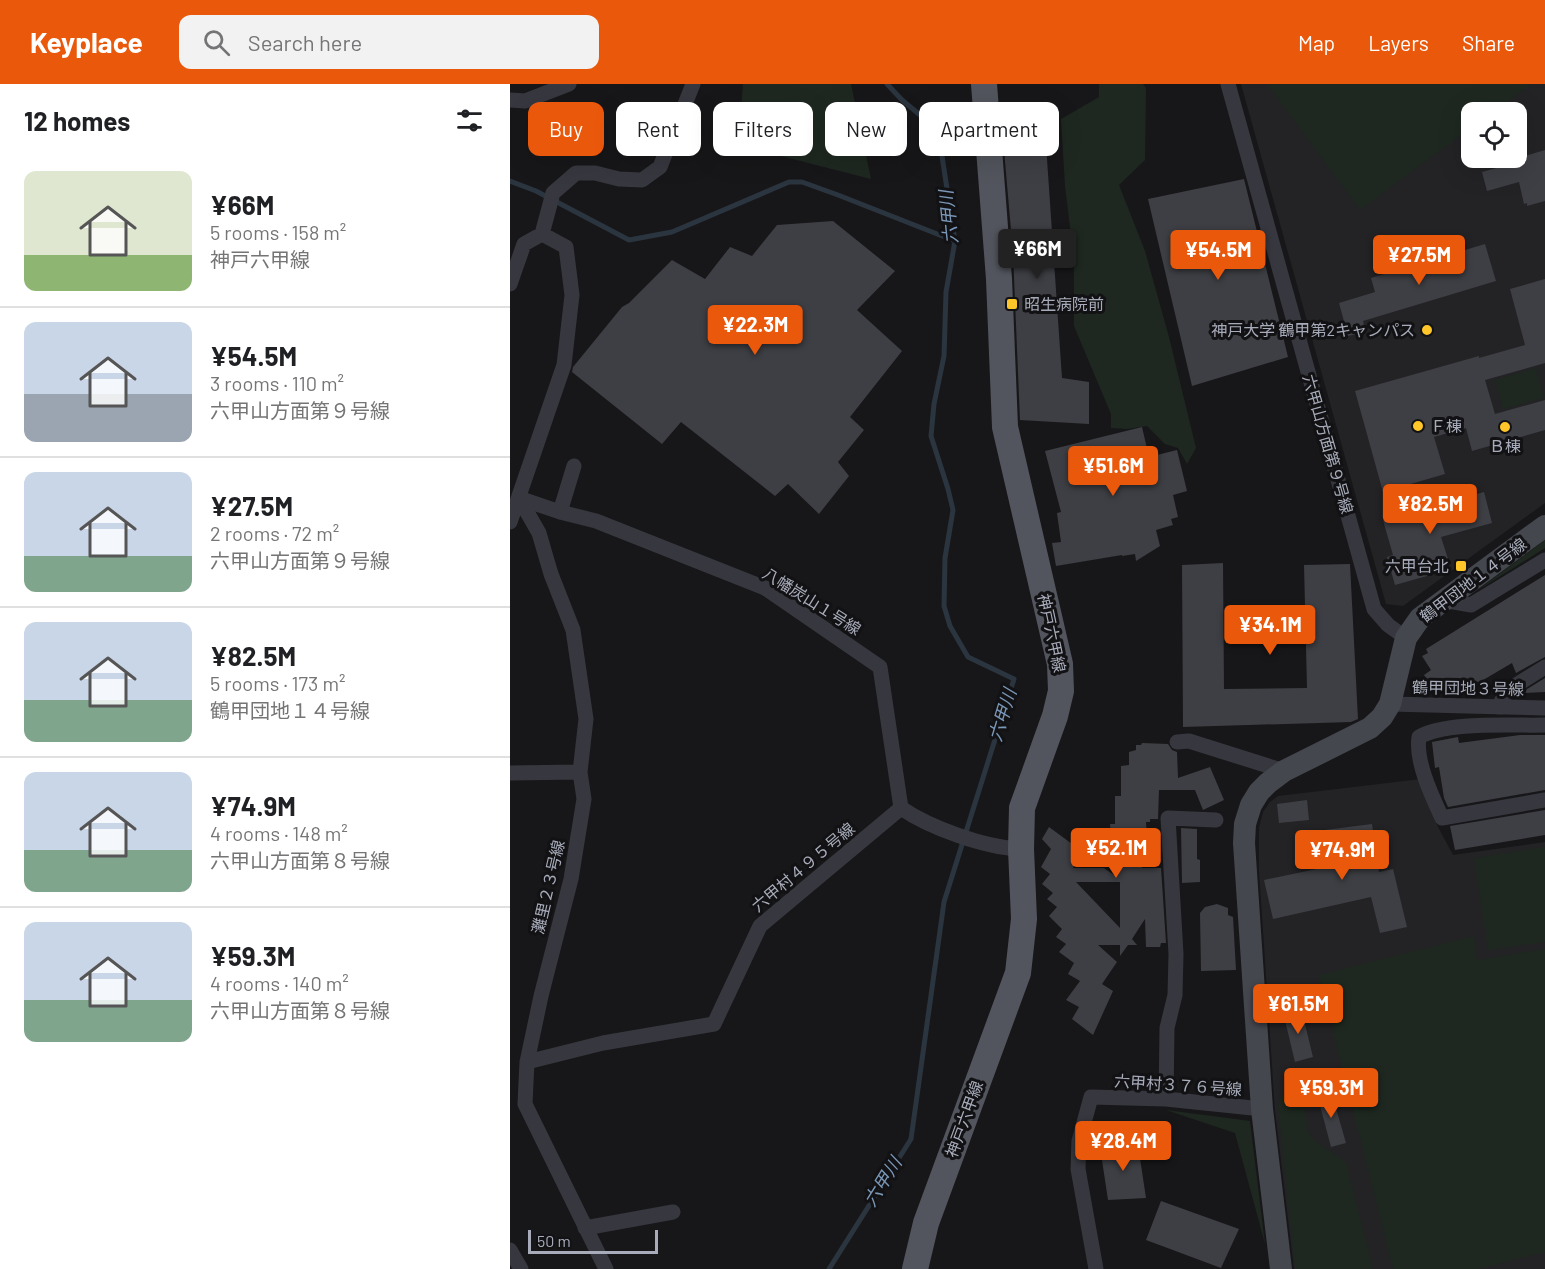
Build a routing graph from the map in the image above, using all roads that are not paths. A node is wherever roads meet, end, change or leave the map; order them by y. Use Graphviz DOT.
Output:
graph roads {
  1 [pos="569,84"];
  2 [pos="693,84"];
  3 [pos="984,84"];
  4 [pos="1228,84"];
  5 [pos="510,100"];
  6 [pos="542,234"];
  7 [pos="510,284"];
  8 [pos="574,466"];
  9 [pos="519,498"];
  10 [pos="560,512"];
  11 [pos="510,522"];
  12 [pos="1545,526"];
  13 [pos="1545,560"];
  14 [pos="1443,600"];
  15 [pos="1406,638"];
  16 [pos="1545,667"];
  17 [pos="1390,704"];
  18 [pos="1498,707"];
  19 [pos="1545,708"];
  20 [pos="1545,725"];
  21 [pos="1177,742"];
  22 [pos="1284,771"];
  23 [pos="580,772"];
  24 [pos="510,773"];
  25 [pos="1545,800"];
  26 [pos="901,808"];
  27 [pos="1216,820"];
  28 [pos="1021,849"];
  29 [pos="527,1062"];
  30 [pos="1166,1100"];
  31 [pos="1262,1109"];
  32 [pos="673,1212"];
  33 [pos="585,1228"];
  34 [pos="510,1250"];
  35 [pos="521,1269"];
  36 [pos="606,1269"];
  37 [pos="915,1269"];
  38 [pos="1096,1269"];
  39 [pos="1281,1269"];
  1 -- 5 [label="street"];
  2 -- 6 [label="street"];
  3 -- 28 [label="main road, 神戸六甲線"];
  4 -- 15 [label="street, 六甲山方面第９号線"];
  6 -- 7 [label="street"];
  6 -- 9 [label="street"];
  8 -- 10 [label="street"];
  9 -- 10 [label="street, 八幡炭山１号線"];
  9 -- 11 [label="street"];
  9 -- 23 [label="street, 灘里２３号線"];
  10 -- 26 [label="street, 八幡炭山１号線"];
  12 -- 14 [label="street, 鶴甲団地１４号線"];
  13 -- 14 [label="street"];
  14 -- 15 [label="street, 鶴甲団地１４号線"];
  15 -- 17 [label="street"];
  16 -- 18 [label="street"];
  17 -- 18 [label="street, 鶴甲団地３号線"];
  17 -- 22 [label="street"];
  18 -- 19 [label="street, 鶴甲団地３号線"];
  20 -- 25 [label="street"];
  21 -- 22 [label="street"];
  22 -- 31 [label="street"];
  23 -- 24 [label="street"];
  23 -- 29 [label="street, 灘里２３号線"];
  26 -- 28 [label="street"];
  26 -- 29 [label="street, 六甲村４９５号線"];
  27 -- 30 [label="street"];
  28 -- 37 [label="main road, 神戸六甲線"];
  29 -- 33 [label="street, 灘里２３号線"];
  30 -- 31 [label="street, 六甲村３７６号線"];
  30 -- 38 [label="street, 六甲村３７６号線"];
  31 -- 39 [label="street"];
  32 -- 33 [label="street"];
  33 -- 36 [label="street, 灘里２３号線"];
  34 -- 35 [label="street"];
}
